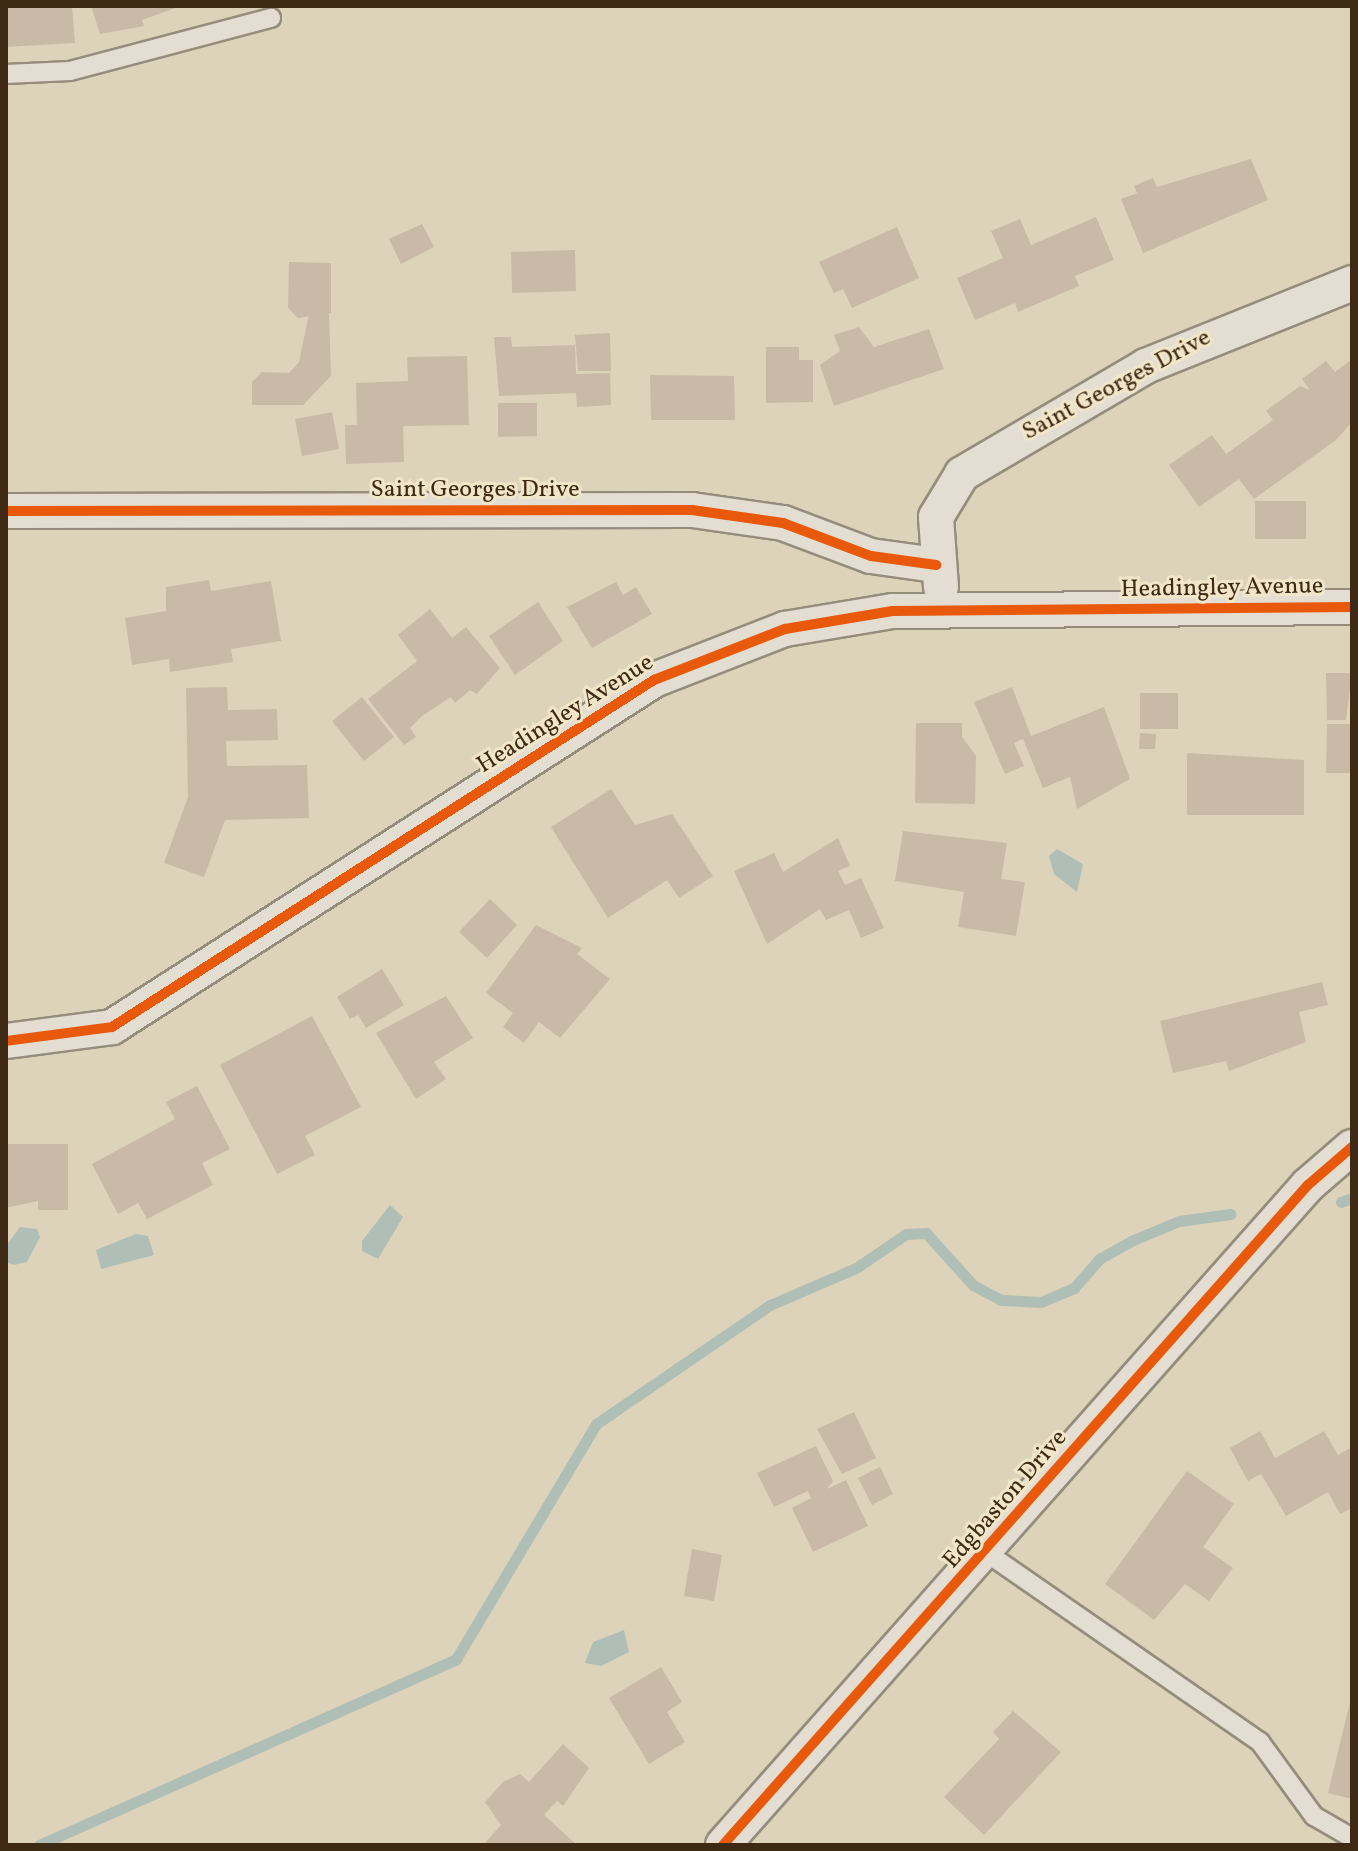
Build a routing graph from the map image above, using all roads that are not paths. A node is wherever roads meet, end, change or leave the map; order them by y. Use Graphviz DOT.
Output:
graph roads {
  1 [pos="271,18"];
  2 [pos="6,74"];
  3 [pos="1352,283"];
  4 [pos="6,511"];
  5 [pos="936,565"];
  6 [pos="1352,607"];
  7 [pos="945,611"];
  8 [pos="6,1041"];
  9 [pos="1352,1147"];
  10 [pos="987,1553"];
  11 [pos="1352,1838"];
  12 [pos="723,1845"];
  1 -- 2 [label="lane"];
  3 -- 5 [label="street, Saint Georges Drive"];
  4 -- 5 [label="street, Saint Georges Drive"];
  5 -- 7 [label="street"];
  6 -- 7 [label="street, Headingley Avenue"];
  7 -- 8 [label="street, Headingley Avenue"];
  9 -- 10 [label="street, Edgbaston Drive"];
  10 -- 11 [label="lane"];
  10 -- 12 [label="street, Edgbaston Drive"];
}
